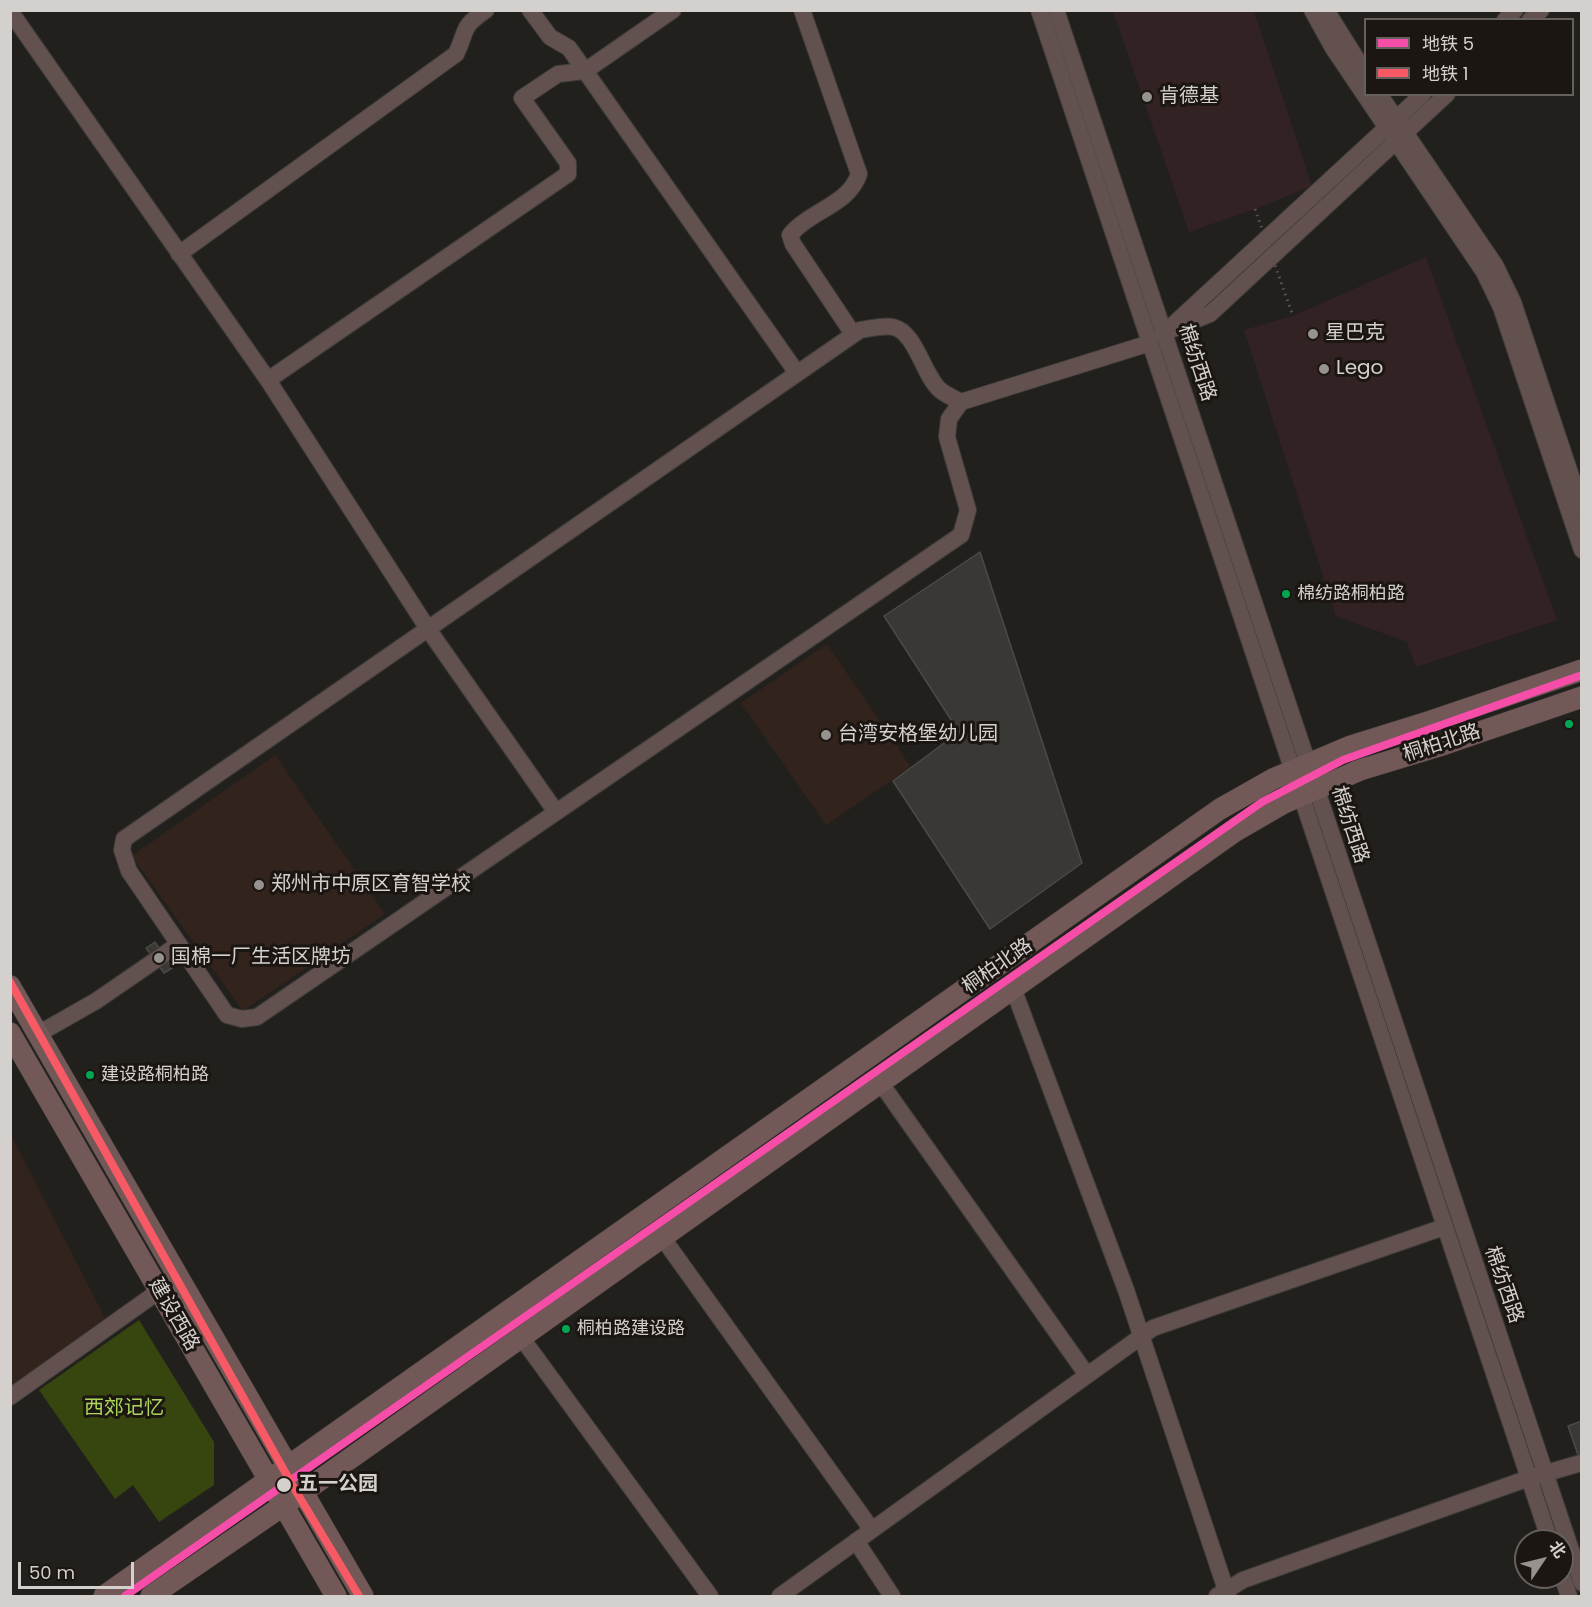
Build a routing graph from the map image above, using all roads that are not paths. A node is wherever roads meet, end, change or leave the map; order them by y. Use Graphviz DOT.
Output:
graph roads {
  1 [pos="486,10"];
  2 [pos="530,10"];
  3 [pos="673,10"];
  4 [pos="802,10"];
  5 [pos="1039,10"];
  6 [pos="1056,10"];
  7 [pos="1312,10"];
  8 [pos="1326,10"];
  9 [pos="10,11"];
  10 [pos="585,70"];
  11 [pos="1364,72"];
  12 [pos="1364,88"];
  13 [pos="1370,96"];
  14 [pos="1380,96"];
  15 [pos="1422,96"];
  16 [pos="1444,96"];
  17 [pos="1396,130"];
  18 [pos="179,254"];
  19 [pos="853,334"];
  20 [pos="1157,338"];
  21 [pos="797,373"];
  22 [pos="268,380"];
  23 [pos="961,402"];
  24 [pos="1581,509"];
  25 [pos="1581,550"];
  26 [pos="428,628"];
  27 [pos="1581,670"];
  28 [pos="1581,697"];
  29 [pos="1300,767"];
  30 [pos="1308,793"];
  31 [pos="556,812"];
  32 [pos="179,944"];
  33 [pos="10,986"];
  34 [pos="1013,988"];
  35 [pos="10,1033"];
  36 [pos="38,1034"];
  37 [pos="880,1082"];
  38 [pos="1444,1227"];
  39 [pos="662,1237"];
  40 [pos="159,1291"];
  41 [pos="1141,1336"];
  42 [pos="521,1337"];
  43 [pos="1087,1375"];
  44 [pos="10,1397"];
  45 [pos="1581,1463"];
  46 [pos="289,1468"];
  47 [pos="1536,1476"];
  48 [pos="269,1481"];
  49 [pos="303,1492"];
  50 [pos="283,1505"];
  51 [pos="1547,1529"];
  52 [pos="872,1530"];
  53 [pos="856,1541"];
  54 [pos="1581,1583"];
  55 [pos="1223,1594"];
  56 [pos="104,1596"];
  57 [pos="152,1596"];
  58 [pos="336,1596"];
  59 [pos="363,1596"];
  60 [pos="710,1596"];
  61 [pos="780,1596"];
  62 [pos="892,1596"];
  1 -- 18 [label="street"];
  2 -- 10 [label="street"];
  3 -- 10 [label="street"];
  4 -- 19 [label="street"];
  5 -- 20 [label="street, 棉纺西路"];
  6 -- 20 [label="street, 棉纺西路"];
  7 -- 12 [label="street"];
  8 -- 11 [label="street"];
  9 -- 18 [label="street"];
  10 -- 21 [label="street"];
  10 -- 22 [label="street"];
  13 -- 17 [label="street"];
  14 -- 17 [label="street"];
  15 -- 17 [label="street"];
  16 -- 17 [label="street"];
  17 -- 20 [label="street"];
  17 -- 24 [label="street"];
  17 -- 25 [label="street"];
  18 -- 22 [label="street"];
  19 -- 21 [label="street"];
  19 -- 23 [label="street"];
  20 -- 23 [label="street"];
  20 -- 29 [label="street, 棉纺西路"];
  21 -- 26 [label="street"];
  22 -- 26 [label="street"];
  23 -- 31 [label="street"];
  26 -- 31 [label="street"];
  26 -- 32 [label="street"];
  27 -- 29 [label="main road, 桐柏北路"];
  28 -- 30 [label="main road, 桐柏北路"];
  29 -- 30 [label="street, 棉纺西路"];
  29 -- 46 [label="main road, 桐柏北路"];
  30 -- 34 [label="main road, 桐柏北路"];
  30 -- 38 [label="street, 棉纺西路"];
  30 -- 47 [label="street, 棉纺西路"];
  31 -- 32 [label="street"];
  32 -- 36 [label="street"];
  33 -- 36 [label="main road, 建设西路"];
  34 -- 37 [label="main road, 桐柏北路"];
  34 -- 41 [label="street"];
  35 -- 40 [label="main road, 建设西路"];
  36 -- 46 [label="main road, 建设西路"];
  37 -- 39 [label="main road, 桐柏北路"];
  37 -- 43 [label="street"];
  38 -- 41 [label="street"];
  38 -- 47 [label="street, 棉纺西路"];
  39 -- 42 [label="main road, 桐柏北路"];
  39 -- 52 [label="street"];
  40 -- 44 [label="street"];
  40 -- 48 [label="main road, 建设西路"];
  41 -- 43 [label="street"];
  41 -- 55 [label="street"];
  42 -- 49 [label="main road, 桐柏北路"];
  42 -- 60 [label="street"];
  43 -- 52 [label="street"];
  45 -- 47 [label="street"];
  46 -- 48 [label="main road, 桐柏北路"];
  46 -- 49 [label="main road, 建设西路"];
  47 -- 51 [label="street, 棉纺西路"];
  47 -- 54 [label="street, 棉纺西路"];
  47 -- 55 [label="street"];
  48 -- 50 [label="main road, 建设西路"];
  48 -- 56 [label="main road, 桐柏北路"];
  49 -- 50 [label="main road, 桐柏北路"];
  49 -- 59 [label="main road, 建设西路"];
  50 -- 57 [label="main road, 桐柏北路"];
  50 -- 58 [label="main road, 建设西路"];
  52 -- 53 [label="street"];
  53 -- 61 [label="street"];
  53 -- 62 [label="street"];
}
